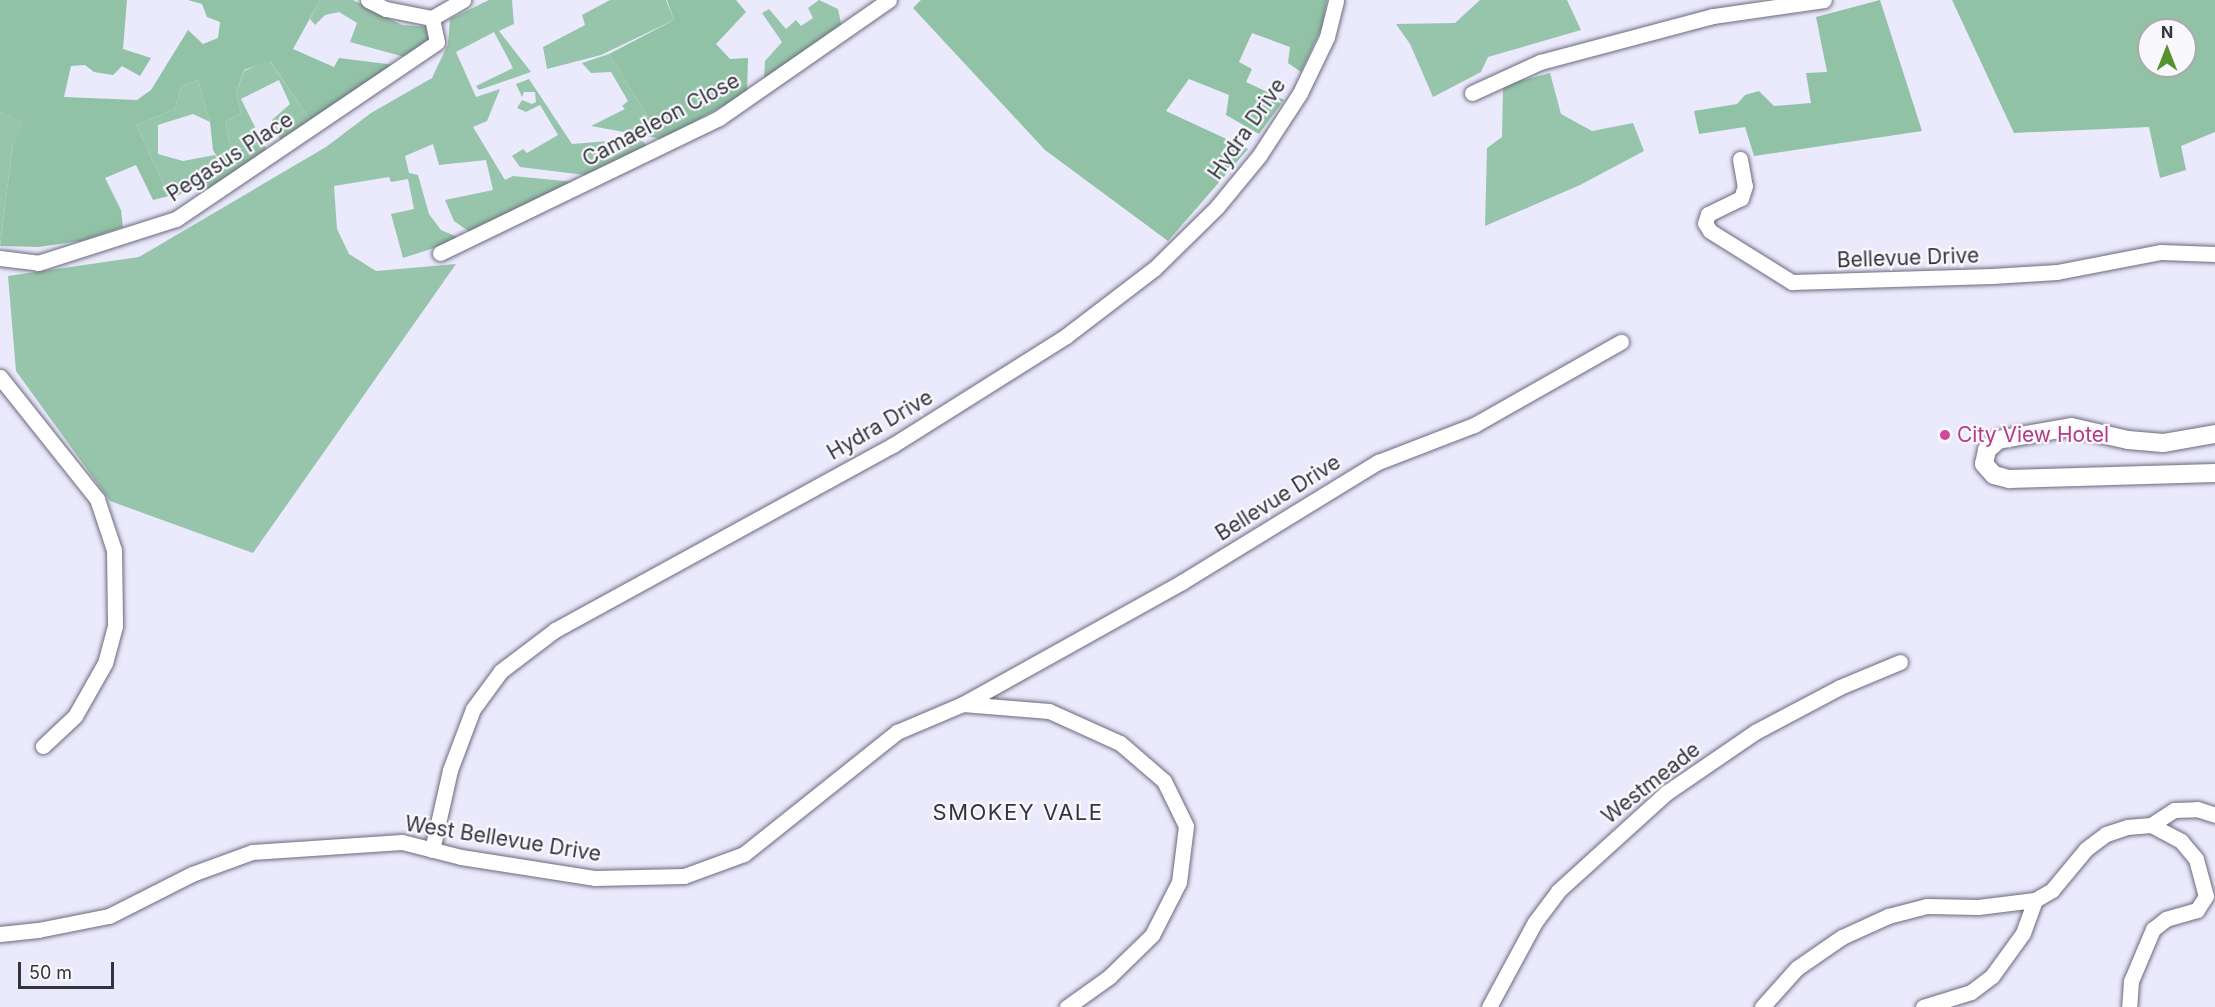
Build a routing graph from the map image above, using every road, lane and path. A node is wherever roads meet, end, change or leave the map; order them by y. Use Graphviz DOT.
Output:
graph roads {
  1 [pos="368,0"];
  2 [pos="463,0"];
  3 [pos="889,0"];
  4 [pos="1336,0"];
  5 [pos="1824,0"];
  6 [pos="432,18"];
  7 [pos="1472,93"];
  8 [pos="1740,159"];
  9 [pos="440,253"];
  10 [pos="2215,254"];
  11 [pos="0,258"];
  12 [pos="1621,342"];
  13 [pos="0,377"];
  14 [pos="2215,434"];
  15 [pos="2215,473"];
  16 [pos="1900,662"];
  17 [pos="963,704"];
  18 [pos="43,746"];
  19 [pos="2215,815"];
  20 [pos="2151,825"];
  21 [pos="432,850"];
  22 [pos="2035,900"];
  23 [pos="0,934"];
  24 [pos="1067,1007"];
  25 [pos="1489,1007"];
  26 [pos="1762,1007"];
  27 [pos="1923,1007"];
  28 [pos="2129,1007"];
  1 -- 6 [label="street"];
  2 -- 6 [label="street"];
  3 -- 9 [label="street, Camaeleon Close"];
  4 -- 21 [label="street, Hydra Drive"];
  5 -- 7 [label="street"];
  6 -- 11 [label="street, Pegasus Place"];
  8 -- 10 [label="street, Bellevue Drive"];
  12 -- 17 [label="street, Bellevue Drive"];
  13 -- 18 [label="street"];
  14 -- 15 [label="main road"];
  16 -- 25 [label="street, Westmeade"];
  17 -- 21 [label="street, West Bellevue Drive"];
  17 -- 24 [label="street"];
  19 -- 20 [label="street"];
  20 -- 22 [label="street"];
  20 -- 28 [label="street"];
  21 -- 23 [label="street, West Bellevue Drive"];
  22 -- 26 [label="street"];
  22 -- 27 [label="street"];
}
